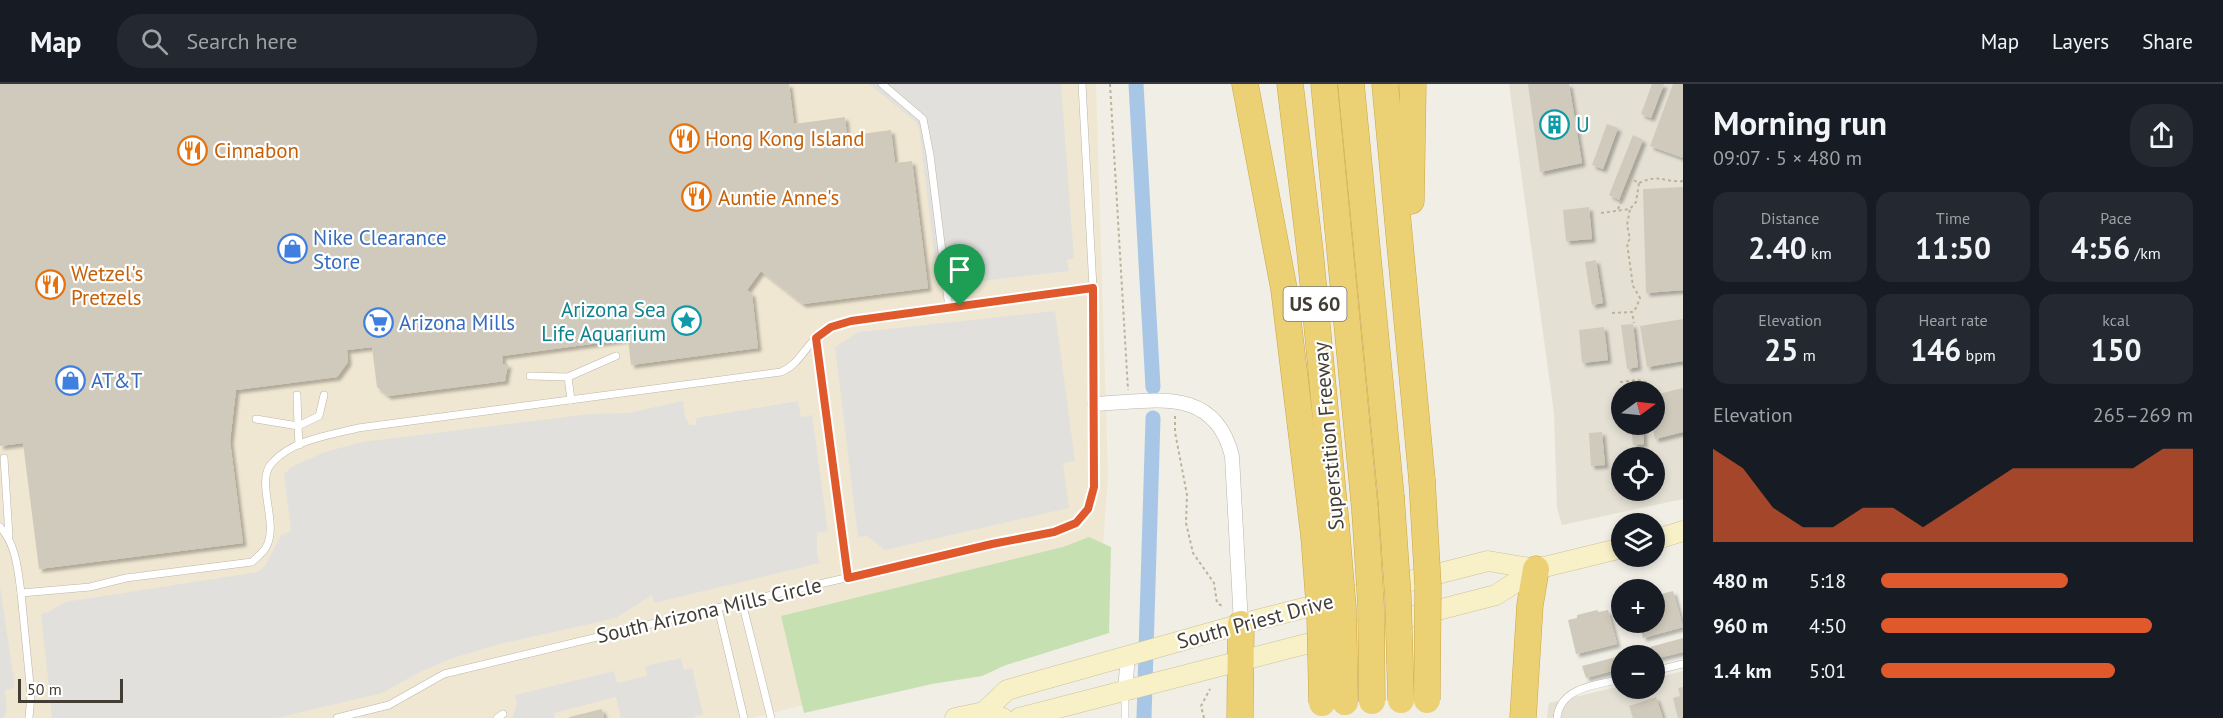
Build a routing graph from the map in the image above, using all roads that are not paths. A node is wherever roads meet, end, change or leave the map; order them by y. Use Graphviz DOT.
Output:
graph roads {
  1 [pos="882,84"];
  2 [pos="1082,84"];
  3 [pos="1245,84"];
  4 [pos="1290,84"];
  5 [pos="1306,84"];
  6 [pos="1324,84"];
  7 [pos="1385,84"];
  8 [pos="1413,84"];
  9 [pos="1353,96"];
  10 [pos="1093,288"];
  11 [pos="949,308"];
  12 [pos="816,338"];
  13 [pos="1410,345"];
  14 [pos="616,356"];
  15 [pos="530,376"];
  16 [pos="568,377"];
  17 [pos="297,395"];
  18 [pos="324,395"];
  19 [pos="571,400"];
  20 [pos="1095,404"];
  21 [pos="256,419"];
  22 [pos="298,426"];
  23 [pos="299,445"];
  24 [pos="4,458"];
  25 [pos="0,527"];
  26 [pos="1325,531"];
  27 [pos="1683,531"];
  28 [pos="9,536"];
  29 [pos="1665,537"];
  30 [pos="1611,551"];
  31 [pos="1536,569"];
  32 [pos="848,578"];
  33 [pos="21,593"];
  34 [pos="742,602"];
  35 [pos="718,608"];
  36 [pos="1233,616"];
  37 [pos="1130,655"];
  38 [pos="1240,661"];
  39 [pos="1683,664"];
  40 [pos="1665,668"];
  41 [pos="1611,682"];
  42 [pos="1129,690"];
  43 [pos="1400,709"];
  44 [pos="1426,709"];
  45 [pos="1333,710"];
  46 [pos="1372,710"];
  47 [pos="984,712"];
  48 [pos="29,718"];
  49 [pos="337,718"];
  50 [pos="744,718"];
  51 [pos="771,718"];
  52 [pos="955,718"];
  53 [pos="1003,718"];
  54 [pos="1018,718"];
  55 [pos="1125,718"];
  56 [pos="1240,718"];
  57 [pos="1523,718"];
  58 [pos="1557,718"];
  1 -- 11 [label="lane"];
  2 -- 10 [label="lane, South Arizona Mills Circle"];
  3 -- 26 [label="highway"];
  4 -- 26 [label="highway, Superstition Freeway / US 60"];
  5 -- 26 [label="highway"];
  6 -- 46 [label="highway, bridge"];
  7 -- 13 [label="highway"];
  8 -- 13 [label="highway"];
  9 -- 43 [label="highway, bridge"];
  10 -- 11 [label="lane"];
  10 -- 20 [label="lane, South Arizona Mills Circle"];
  11 -- 12 [label="lane"];
  12 -- 19 [label="lane"];
  12 -- 32 [label="lane"];
  13 -- 44 [label="highway, bridge"];
  14 -- 16 [label="lane"];
  15 -- 16 [label="lane"];
  16 -- 19 [label="lane"];
  17 -- 22 [label="lane"];
  18 -- 22 [label="lane"];
  19 -- 23 [label="lane"];
  20 -- 32 [label="lane, South Arizona Mills Circle"];
  20 -- 36 [label="street"];
  21 -- 22 [label="lane"];
  22 -- 23 [label="lane"];
  23 -- 33 [label="lane"];
  24 -- 28 [label="lane"];
  25 -- 28 [label="lane"];
  26 -- 45 [label="highway, Superstition Freeway / US 60, bridge"];
  27 -- 29 [label="main road"];
  28 -- 33 [label="lane"];
  30 -- 31 [label="main road, South Priest Drive"];
  31 -- 36 [label="main road, South Priest Drive"];
  31 -- 38 [label="main road, South Priest Drive"];
  31 -- 57 [label="highway"];
  32 -- 34 [label="lane, South Arizona Mills Circle"];
  33 -- 48 [label="lane"];
  34 -- 35 [label="lane, South Arizona Mills Circle"];
  34 -- 51 [label="lane"];
  35 -- 49 [label="lane, South Arizona Mills Circle"];
  35 -- 50 [label="lane"];
  36 -- 37 [label="main road, South Priest Drive"];
  36 -- 38 [label="highway"];
  37 -- 42 [label="street"];
  37 -- 47 [label="main road, South Priest Drive"];
  38 -- 42 [label="main road, South Priest Drive"];
  38 -- 56 [label="highway"];
  39 -- 40 [label="lane"];
  41 -- 58 [label="lane"];
  42 -- 54 [label="main road, South Priest Drive"];
  42 -- 55 [label="lane"];
  47 -- 52 [label="main road"];
  47 -- 53 [label="main road"];
}
